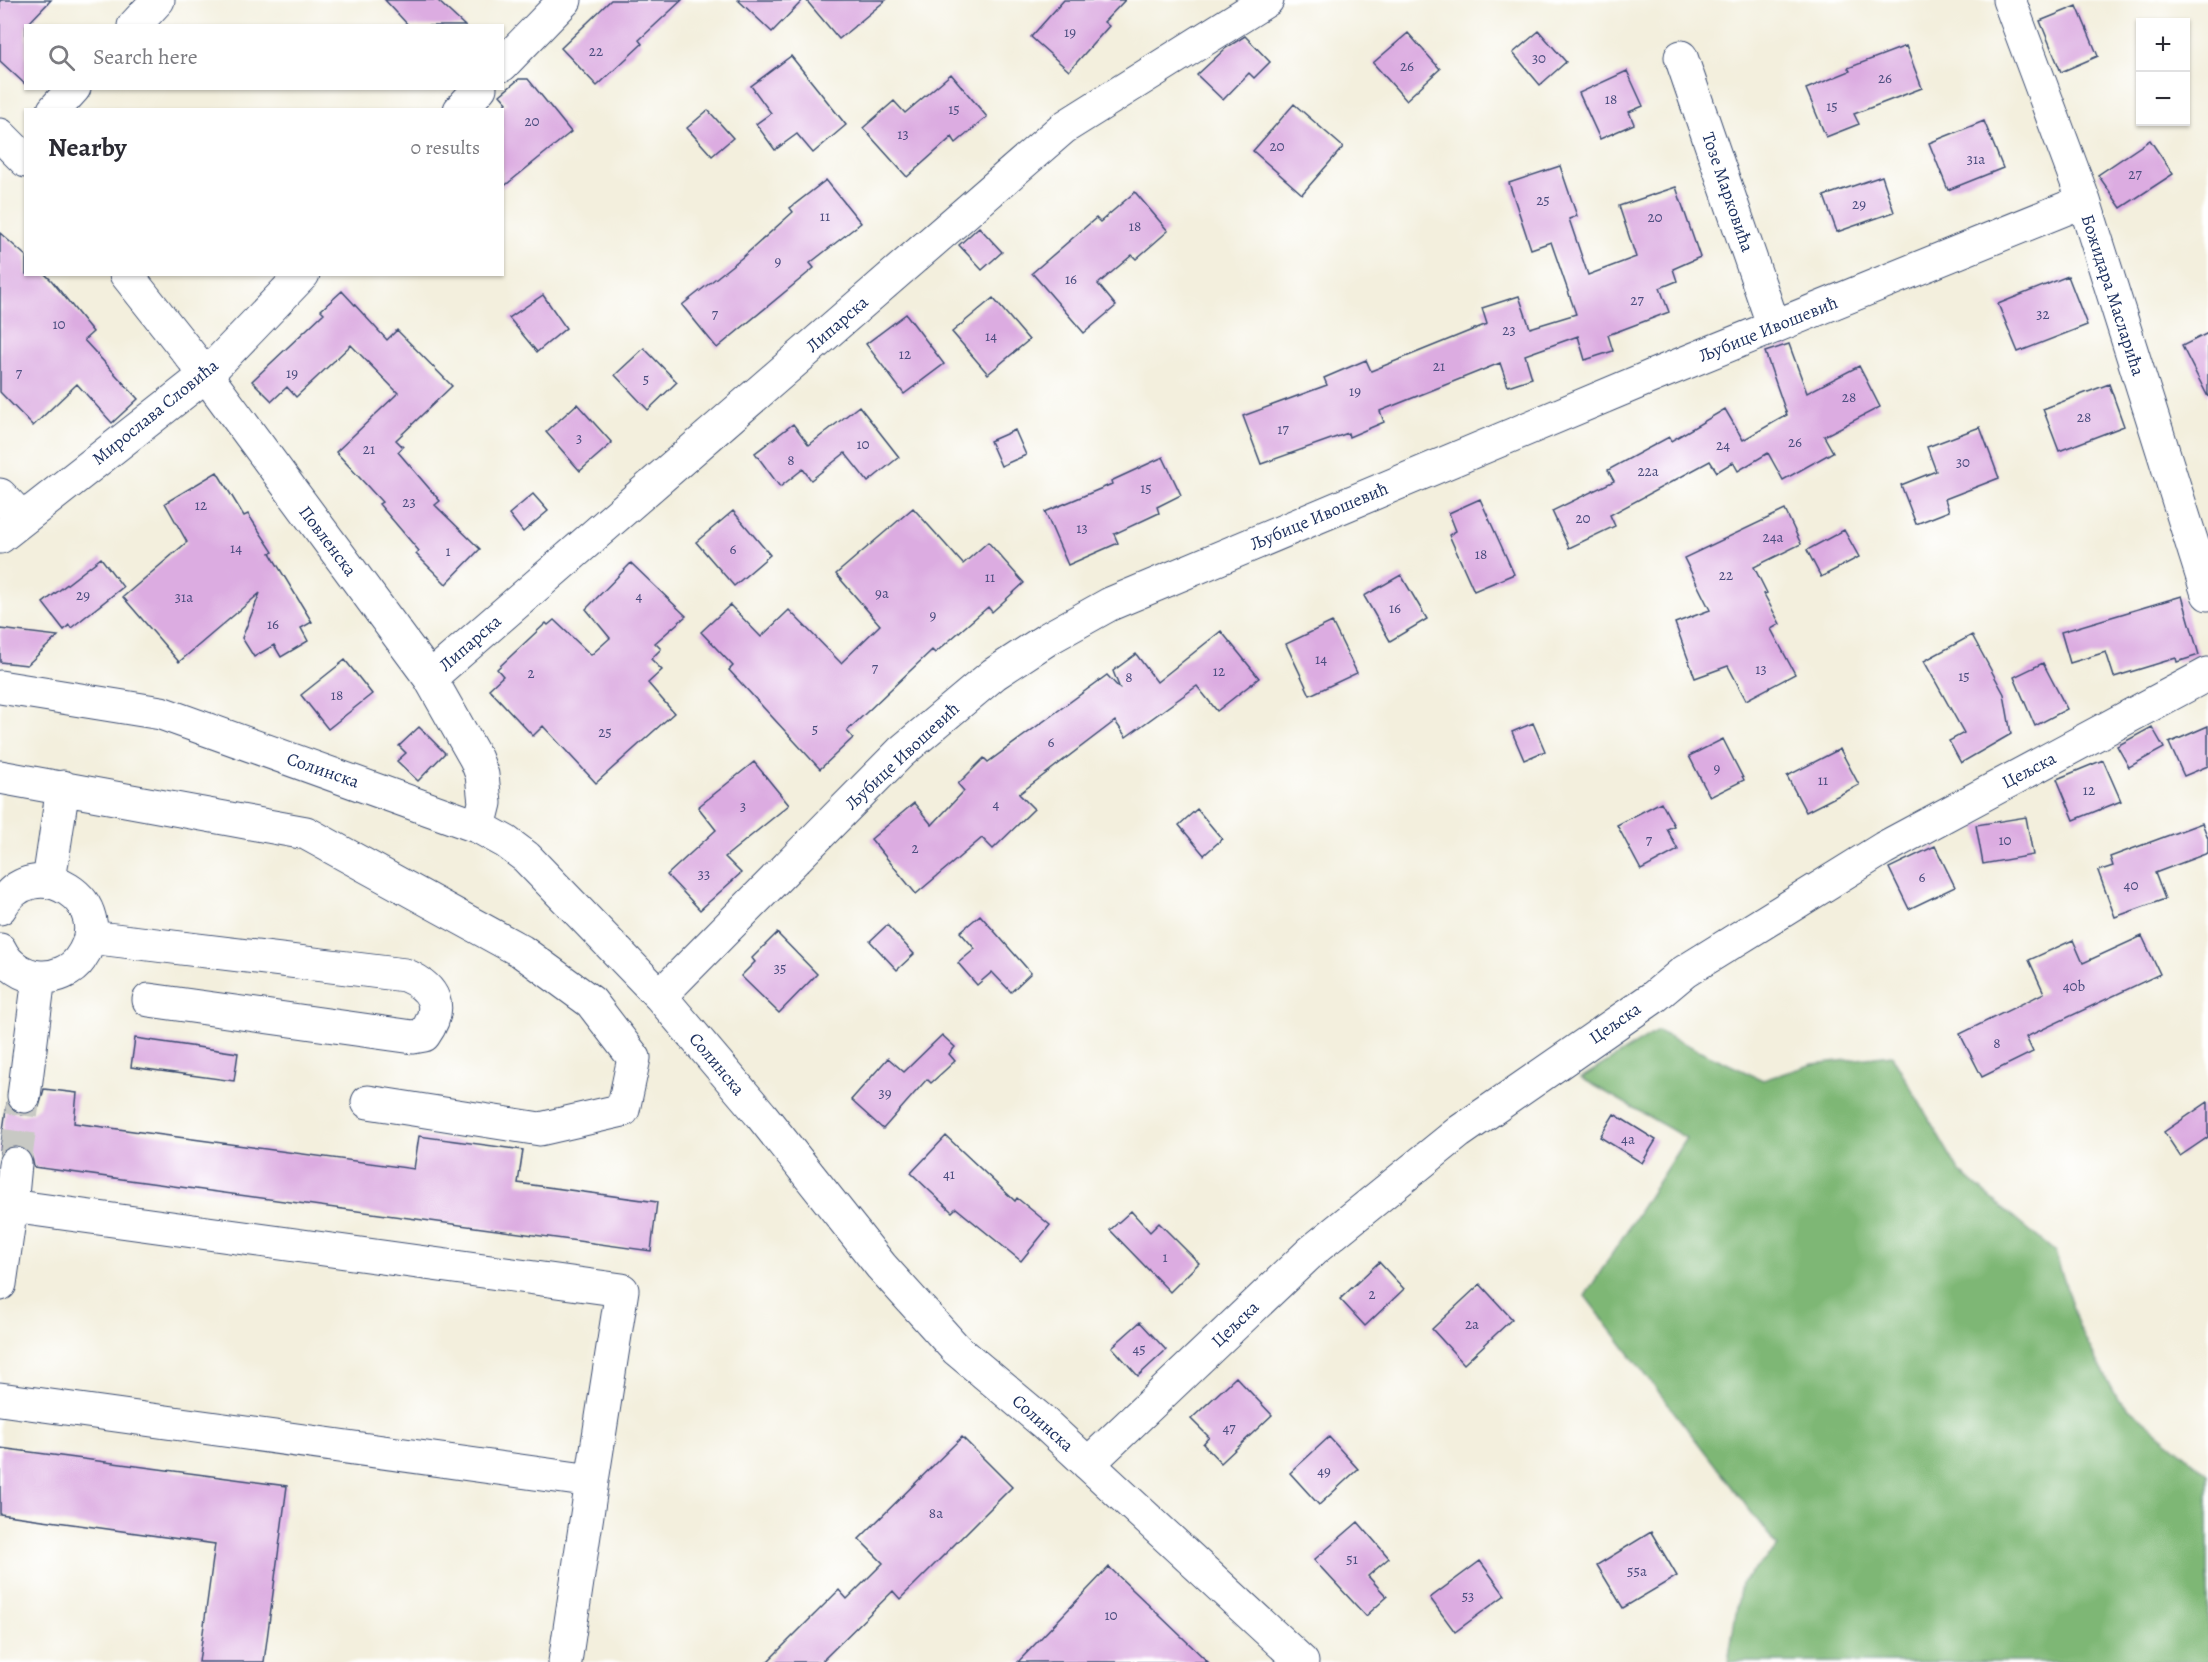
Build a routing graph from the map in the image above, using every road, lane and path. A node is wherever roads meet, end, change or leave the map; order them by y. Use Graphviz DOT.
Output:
graph roads {
  1 [pos="158,0"];
  2 [pos="565,0"];
  3 [pos="1267,0"];
  4 [pos="2009,0"];
  5 [pos="136,24"];
  6 [pos="1681,57"];
  7 [pos="504,63"];
  8 [pos="72,90"];
  9 [pos="478,90"];
  10 [pos="56,108"];
  11 [pos="462,108"];
  12 [pos="2084,201"];
  13 [pos="128,276"];
  14 [pos="301,276"];
  15 [pos="1774,327"];
  16 [pos="206,375"];
  17 [pos="7,517"];
  18 [pos="2208,594"];
  19 [pos="2208,674"];
  20 [pos="430,678"];
  21 [pos="0,687"];
  22 [pos="0,777"];
  23 [pos="63,788"];
  24 [pos="479,826"];
  25 [pos="49,881"];
  26 [pos="0,909"];
  27 [pos="90,937"];
  28 [pos="0,950"];
  29 [pos="39,977"];
  30 [pos="660,996"];
  31 [pos="149,1000"];
  32 [pos="24,1096"];
  33 [pos="368,1102"];
  34 [pos="15,1164"];
  35 [pos="11,1206"];
  36 [pos="0,1284"];
  37 [pos="0,1399"];
  38 [pos="1088,1464"];
  39 [pos="592,1481"];
  40 [pos="565,1662"];
  41 [pos="1302,1662"];
  1 -- 5 [label="street"];
  2 -- 7 [label="street"];
  3 -- 20 [label="street, Липарска"];
  4 -- 12 [label="street, Божидара Масларића"];
  6 -- 15 [label="street, Тозе Марковића"];
  8 -- 10 [label="street"];
  9 -- 11 [label="street"];
  12 -- 15 [label="street, Љубице Ивошевић"];
  12 -- 18 [label="street, Божидара Масларића"];
  13 -- 16 [label="street, Повленска"];
  14 -- 16 [label="street, Мирослава Словића"];
  15 -- 30 [label="street, Љубице Ивошевић"];
  16 -- 17 [label="street, Мирослава Словића"];
  16 -- 20 [label="street, Повленска"];
  19 -- 38 [label="street, Цељска"];
  20 -- 24 [label="street, Повленска"];
  21 -- 24 [label="street, Солинска"];
  22 -- 23 [label="street"];
  23 -- 25 [label="street"];
  23 -- 33 [label="street"];
  24 -- 30 [label="street, Солинска"];
  25 -- 26 [label="street"];
  25 -- 27 [label="street"];
  27 -- 29 [label="street"];
  27 -- 31 [label="street"];
  28 -- 29 [label="street"];
  29 -- 32 [label="street"];
  30 -- 38 [label="street, Солинска"];
  34 -- 35 [label="street"];
  35 -- 36 [label="street"];
  35 -- 39 [label="street"];
  37 -- 39 [label="street"];
  38 -- 41 [label="street, Солинска"];
  39 -- 40 [label="street"];
}
